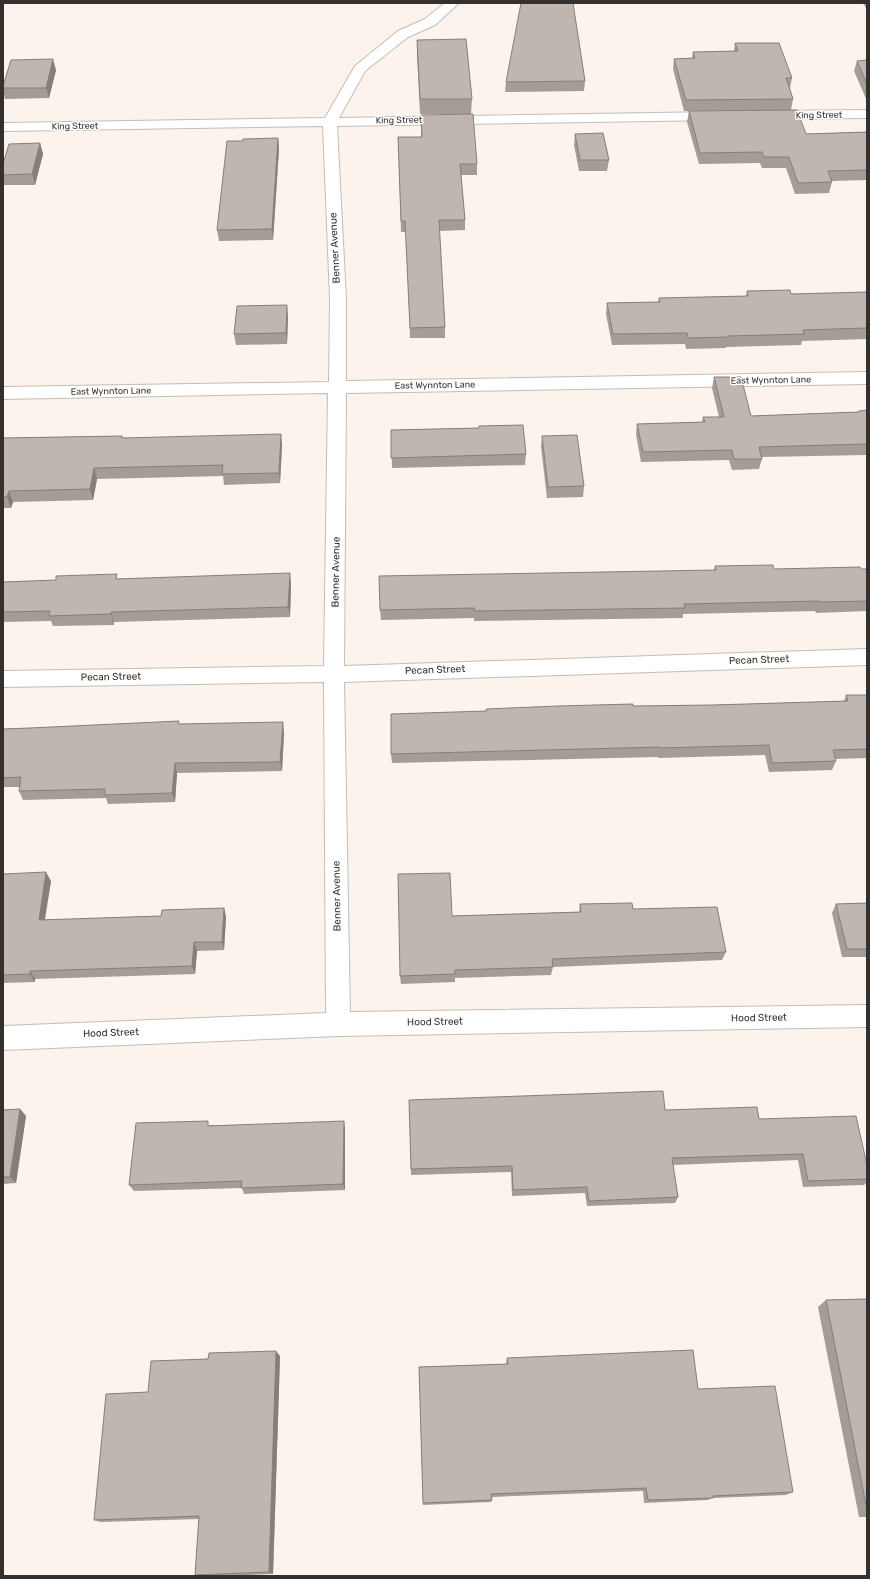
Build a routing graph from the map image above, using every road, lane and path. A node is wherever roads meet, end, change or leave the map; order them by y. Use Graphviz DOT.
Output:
graph roads {
  1 [pos="453,3"];
  2 [pos="867,114"];
  3 [pos="733,116"];
  4 [pos="756,116"];
  5 [pos="330,121"];
  6 [pos="3,127"];
  7 [pos="867,378"];
  8 [pos="338,387"];
  9 [pos="3,393"];
  10 [pos="867,657"];
  11 [pos="334,674"];
  12 [pos="3,679"];
  13 [pos="867,1016"];
  14 [pos="338,1024"];
  15 [pos="3,1038"];
  1 -- 5 [label="street"];
  2 -- 4 [label="street, King Street"];
  3 -- 5 [label="street, King Street"];
  5 -- 6 [label="street, King Street"];
  5 -- 8 [label="street, Benner Avenue"];
  7 -- 8 [label="street, East Wynnton Lane"];
  8 -- 9 [label="street, East Wynnton Lane"];
  8 -- 11 [label="street, Benner Avenue"];
  10 -- 11 [label="street, Pecan Street"];
  11 -- 12 [label="street, Pecan Street"];
  11 -- 14 [label="street, Benner Avenue"];
  13 -- 14 [label="street, Hood Street"];
  14 -- 15 [label="street, Hood Street"];
}
